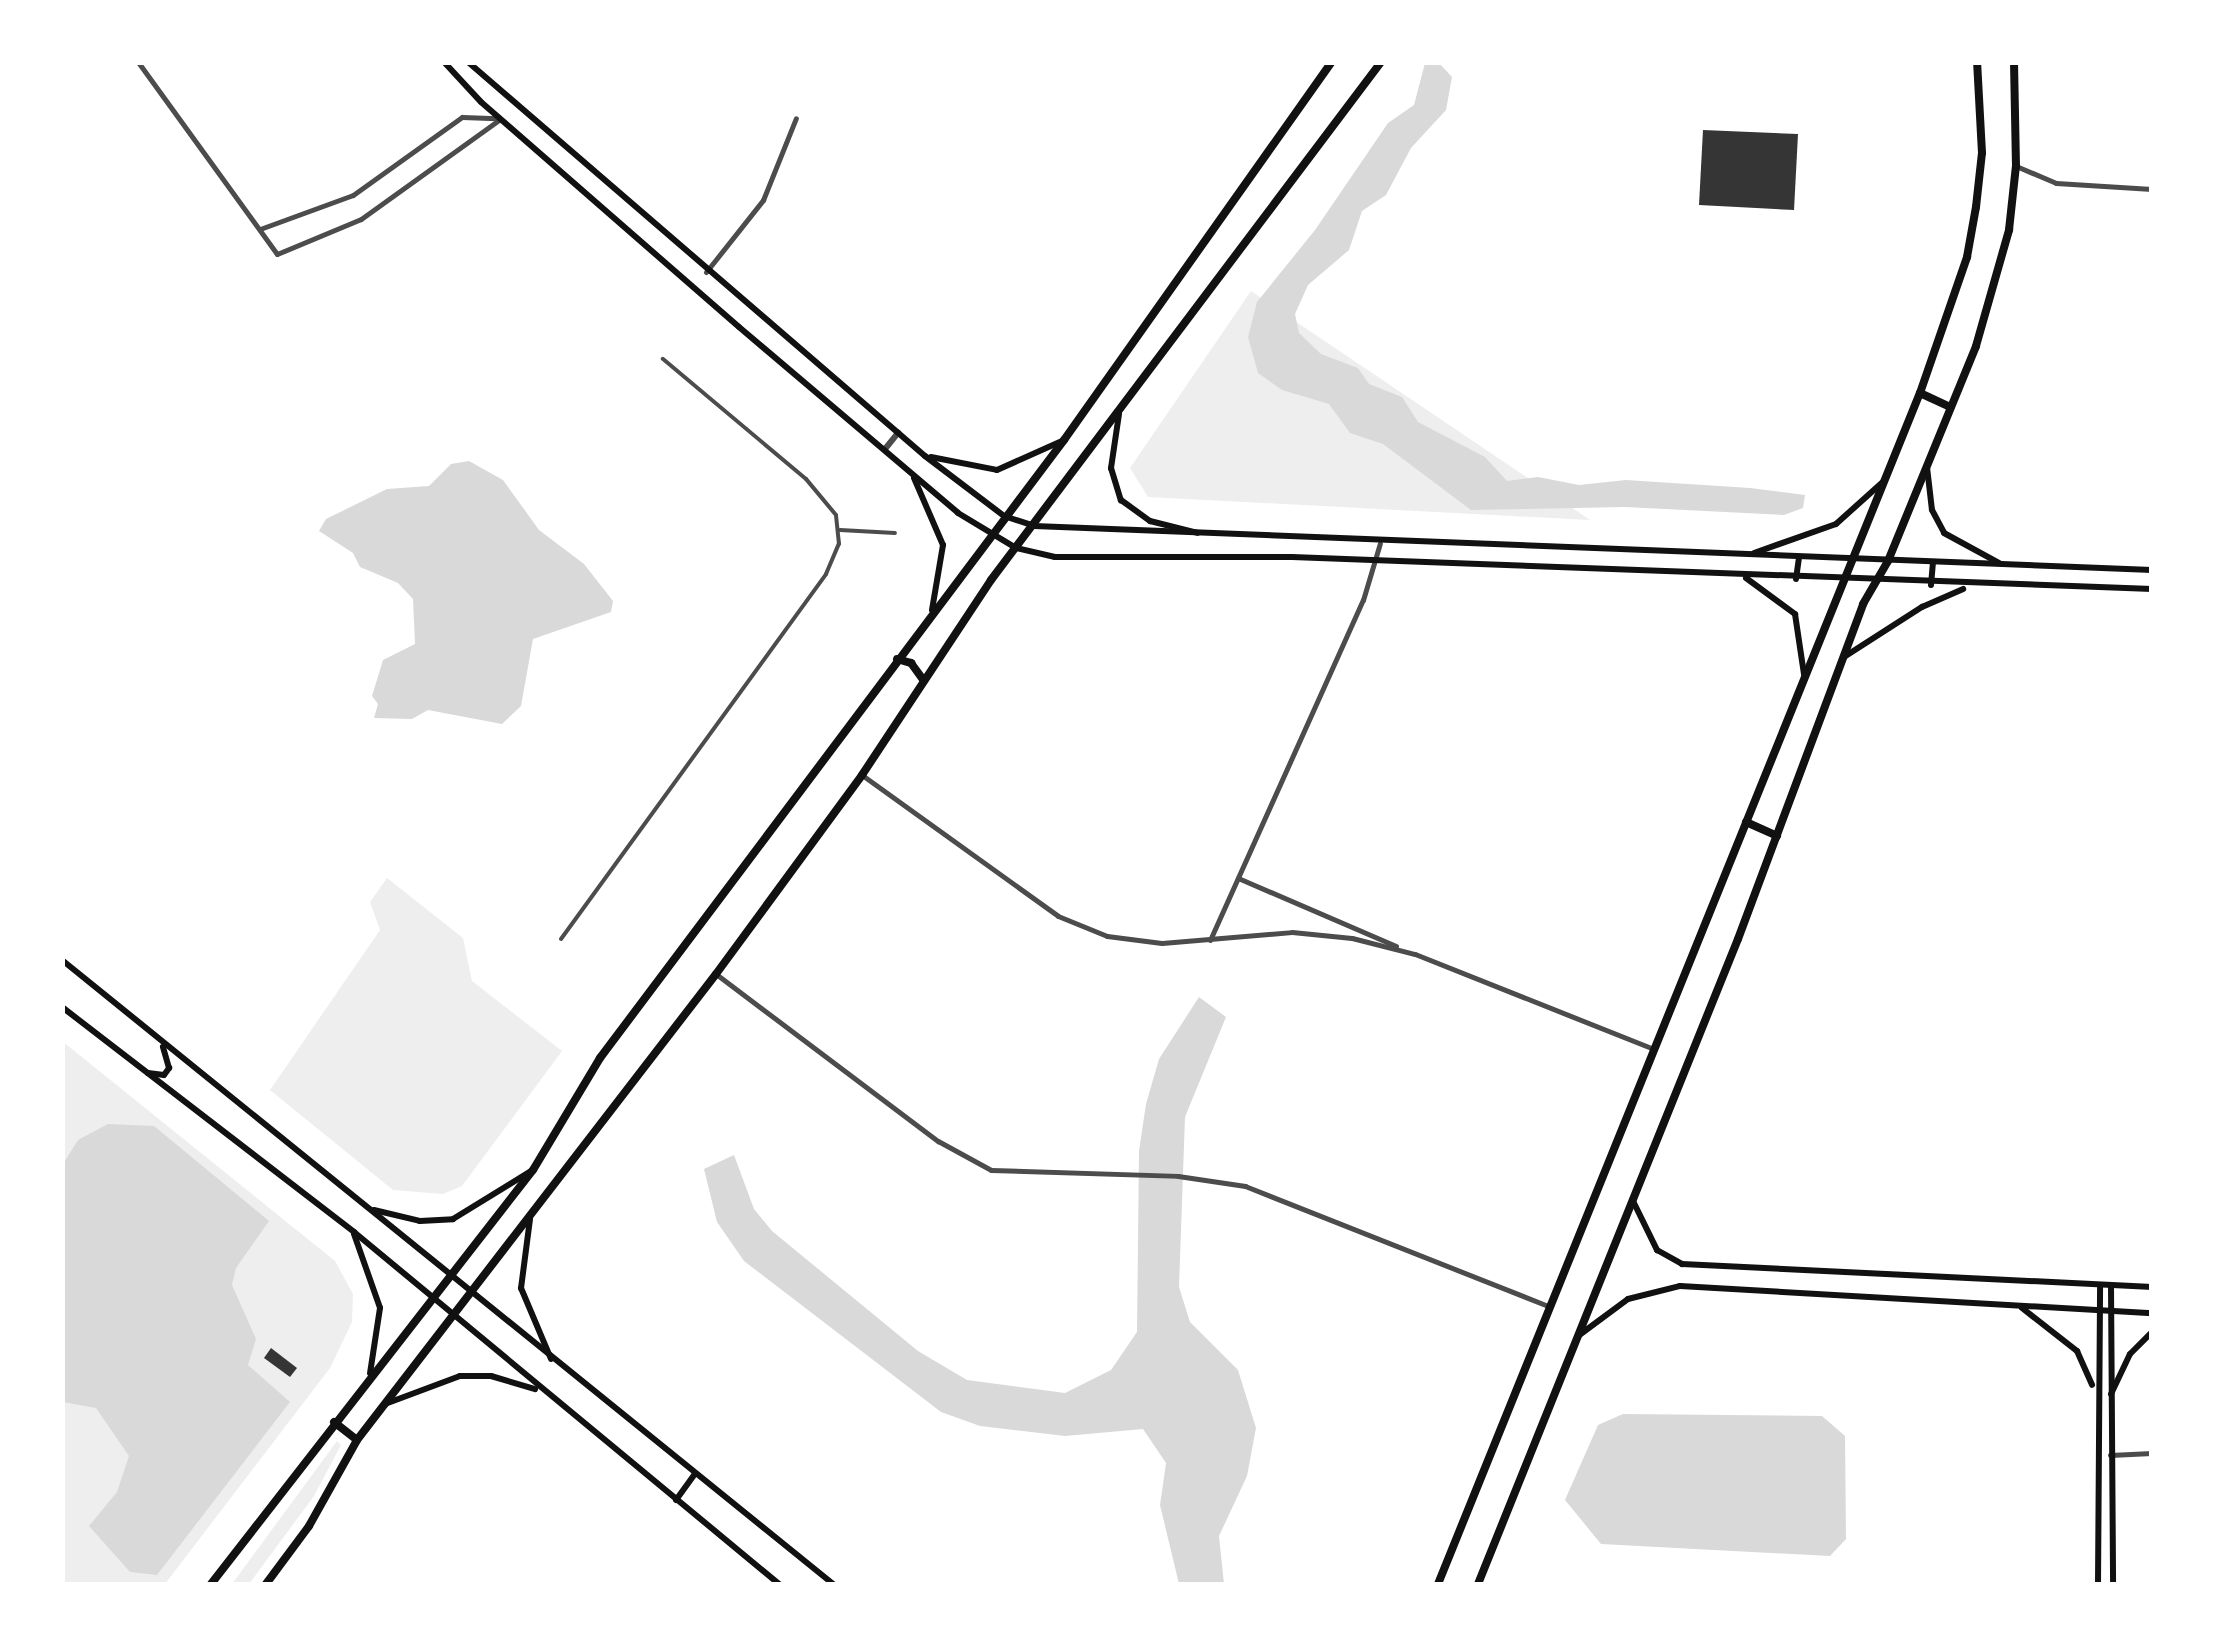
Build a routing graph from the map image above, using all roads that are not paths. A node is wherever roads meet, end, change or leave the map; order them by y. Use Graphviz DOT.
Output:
graph roads {
  1 [pos="138,62"];
  2 [pos="444,62"];
  3 [pos="468,62"];
  4 [pos="1332,62"];
  5 [pos="1381,62"];
  6 [pos="1977,62"];
  7 [pos="2014,62"];
  8 [pos="500,118"];
  9 [pos="796,118"];
  10 [pos="2016,166"];
  11 [pos="2152,190"];
  12 [pos="259,230"];
  13 [pos="706,272"];
  14 [pos="664,359"];
  15 [pos="1920,393"];
  16 [pos="1950,408"];
  17 [pos="1119,414"];
  18 [pos="898,433"];
  19 [pos="1064,440"];
  20 [pos="885,449"];
  21 [pos="925,456"];
  22 [pos="1927,466"];
  23 [pos="912,472"];
  24 [pos="1885,480"];
  25 [pos="1004,516"];
  26 [pos="1034,526"];
  27 [pos="840,530"];
  28 [pos="895,533"];
  29 [pos="990,536"];
  30 [pos="1214,537"];
  31 [pos="1380,543"];
  32 [pos="1016,548"];
  33 [pos="1746,555"];
  34 [pos="1798,558"];
  35 [pos="1379,560"];
  36 [pos="1857,560"];
  37 [pos="1888,561"];
  38 [pos="1933,563"];
  39 [pos="2004,566"];
  40 [pos="2152,570"];
  41 [pos="1745,577"];
  42 [pos="1796,579"];
  43 [pos="1843,581"];
  44 [pos="1872,582"];
  45 [pos="1931,585"];
  46 [pos="1969,586"];
  47 [pos="2152,588"];
  48 [pos="932,610"];
  49 [pos="897,658"];
  50 [pos="1842,658"];
  51 [pos="1804,674"];
  52 [pos="922,678"];
  53 [pos="862,775"];
  54 [pos="1746,822"];
  55 [pos="1777,836"];
  56 [pos="1238,878"];
  57 [pos="561,939"];
  58 [pos="1210,940"];
  59 [pos="1415,954"];
  60 [pos="62,960"];
  61 [pos="716,974"];
  62 [pos="62,1007"];
  63 [pos="162,1045"];
  64 [pos="1654,1049"];
  65 [pos="142,1072"];
  66 [pos="533,1170"];
  67 [pos="1631,1195"];
  68 [pos="368,1208"];
  69 [pos="530,1218"];
  70 [pos="354,1232"];
  71 [pos="449,1278"];
  72 [pos="2100,1285"];
  73 [pos="2111,1285"];
  74 [pos="2152,1287"];
  75 [pos="469,1296"];
  76 [pos="432,1298"];
  77 [pos="2019,1306"];
  78 [pos="1550,1308"];
  79 [pos="2099,1310"];
  80 [pos="2110,1311"];
  81 [pos="2152,1312"];
  82 [pos="453,1316"];
  83 [pos="2152,1332"];
  84 [pos="1577,1337"];
  85 [pos="554,1364"];
  86 [pos="370,1373"];
  87 [pos="541,1391"];
  88 [pos="2095,1391"];
  89 [pos="2108,1400"];
  90 [pos="385,1404"];
  91 [pos="334,1422"];
  92 [pos="357,1440"];
  93 [pos="2152,1453"];
  94 [pos="2110,1454"];
  95 [pos="696,1474"];
  96 [pos="676,1500"];
  97 [pos="211,1584"];
  98 [pos="266,1584"];
  99 [pos="779,1584"];
  100 [pos="833,1584"];
  101 [pos="1438,1584"];
  102 [pos="1478,1584"];
  103 [pos="2098,1584"];
  104 [pos="2112,1584"];
  1 -- 12 [label="street"];
  2 -- 8 [label="main road"];
  3 -- 13 [label="main road"];
  4 -- 19 [label="main road"];
  5 -- 17 [label="main road"];
  6 -- 15 [label="main road"];
  7 -- 10 [label="main road"];
  8 -- 12 [label="street"];
  8 -- 12 [label="street"];
  8 -- 20 [label="main road"];
  9 -- 13 [label="street"];
  10 -- 11 [label="street"];
  10 -- 16 [label="main road"];
  13 -- 18 [label="main road"];
  14 -- 27 [label="street"];
  15 -- 16 [label="main road"];
  15 -- 24 [label="main road"];
  16 -- 22 [label="main road"];
  17 -- 26 [label="main road"];
  17 -- 30 [label="main road"];
  18 -- 20 [label="street"];
  18 -- 21 [label="main road"];
  19 -- 21 [label="main road"];
  19 -- 25 [label="main road"];
  20 -- 23 [label="main road"];
  21 -- 25 [label="main road"];
  22 -- 37 [label="main road"];
  22 -- 39 [label="main road"];
  23 -- 29 [label="main road"];
  23 -- 48 [label="main road"];
  24 -- 33 [label="main road"];
  24 -- 36 [label="main road"];
  25 -- 26 [label="main road"];
  25 -- 29 [label="main road"];
  26 -- 30 [label="main road"];
  26 -- 32 [label="main road"];
  27 -- 28 [label="street"];
  27 -- 57 [label="street"];
  29 -- 32 [label="main road"];
  29 -- 48 [label="main road"];
  30 -- 31 [label="main road"];
  31 -- 33 [label="main road"];
  31 -- 35 [label="street"];
  32 -- 35 [label="main road"];
  32 -- 52 [label="main road"];
  33 -- 34 [label="main road"];
  34 -- 36 [label="main road"];
  34 -- 42 [label="main road"];
  35 -- 41 [label="main road"];
  35 -- 56 [label="street"];
  36 -- 37 [label="main road"];
  36 -- 43 [label="main road"];
  37 -- 38 [label="main road"];
  37 -- 44 [label="main road"];
  38 -- 39 [label="main road"];
  38 -- 45 [label="main road"];
  39 -- 40 [label="main road"];
  41 -- 42 [label="main road"];
  41 -- 51 [label="main road"];
  42 -- 43 [label="main road"];
  43 -- 44 [label="main road"];
  43 -- 51 [label="main road"];
  44 -- 45 [label="main road"];
  44 -- 50 [label="main road"];
  45 -- 46 [label="main road"];
  46 -- 47 [label="main road"];
  46 -- 50 [label="main road"];
  48 -- 49 [label="main road"];
  49 -- 52 [label="main road"];
  49 -- 66 [label="main road"];
  50 -- 55 [label="main road"];
  51 -- 54 [label="main road"];
  52 -- 53 [label="main road"];
  53 -- 58 [label="street"];
  53 -- 61 [label="main road"];
  54 -- 55 [label="main road"];
  54 -- 64 [label="main road"];
  55 -- 67 [label="main road"];
  56 -- 58 [label="street"];
  56 -- 59 [label="street"];
  58 -- 59 [label="street"];
  59 -- 64 [label="street"];
  60 -- 63 [label="main road"];
  61 -- 69 [label="main road"];
  61 -- 78 [label="street"];
  62 -- 65 [label="main road"];
  63 -- 65 [label="main road"];
  63 -- 68 [label="main road"];
  64 -- 78 [label="main road"];
  65 -- 70 [label="main road"];
  66 -- 68 [label="main road"];
  66 -- 71 [label="main road"];
  67 -- 72 [label="main road"];
  67 -- 84 [label="main road"];
  68 -- 71 [label="main road"];
  69 -- 75 [label="main road"];
  69 -- 85 [label="main road"];
  70 -- 76 [label="main road"];
  70 -- 86 [label="main road"];
  71 -- 75 [label="main road"];
  71 -- 76 [label="main road"];
  72 -- 73 [label="main road"];
  72 -- 79 [label="main road"];
  73 -- 74 [label="main road"];
  73 -- 80 [label="main road"];
  75 -- 82 [label="main road"];
  75 -- 85 [label="main road"];
  76 -- 82 [label="main road"];
  76 -- 86 [label="main road"];
  77 -- 79 [label="main road"];
  77 -- 84 [label="main road"];
  77 -- 88 [label="main road"];
  78 -- 101 [label="main road"];
  79 -- 80 [label="main road"];
  79 -- 88 [label="main road"];
  80 -- 81 [label="main road"];
  80 -- 89 [label="main road"];
  82 -- 87 [label="main road"];
  82 -- 90 [label="main road"];
  83 -- 89 [label="main road"];
  84 -- 102 [label="main road"];
  85 -- 95 [label="main road"];
  86 -- 91 [label="main road"];
  87 -- 90 [label="main road"];
  87 -- 96 [label="main road"];
  88 -- 103 [label="main road"];
  89 -- 94 [label="main road"];
  90 -- 92 [label="main road"];
  91 -- 92 [label="main road"];
  91 -- 97 [label="main road"];
  92 -- 98 [label="main road"];
  93 -- 94 [label="street"];
  94 -- 104 [label="main road"];
  95 -- 96 [label="main road"];
  95 -- 100 [label="main road"];
  96 -- 99 [label="main road"];
}
